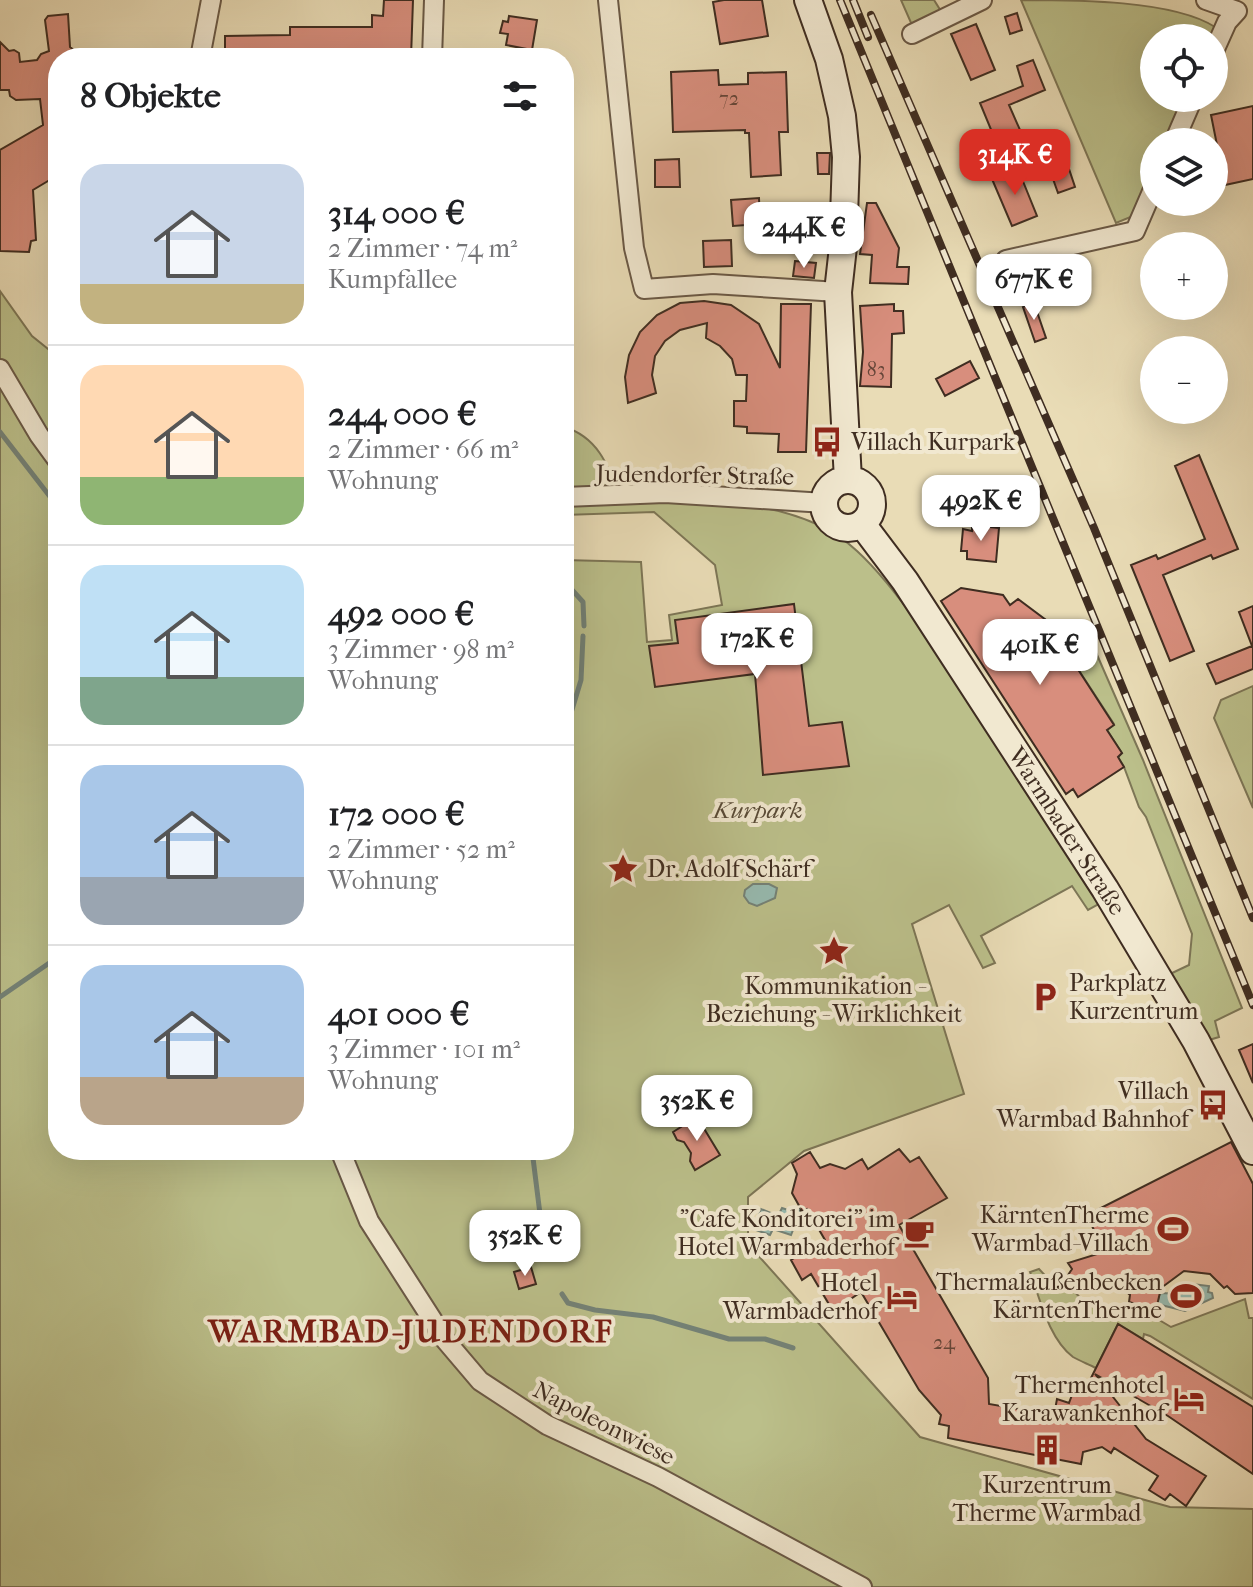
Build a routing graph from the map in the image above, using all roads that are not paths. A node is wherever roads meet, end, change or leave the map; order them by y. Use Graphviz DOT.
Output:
graph roads {
  1 [pos="211,0"];
  2 [pos="434,0"];
  3 [pos="608,0"];
  4 [pos="808,0"];
  5 [pos="982,0"];
  6 [pos="1206,0"];
  7 [pos="1245,10"];
  8 [pos="1226,24"];
  9 [pos="912,34"];
  10 [pos="202,48"];
  11 [pos="432,48"];
  12 [pos="1141,216"];
  13 [pos="1006,260"];
  14 [pos="838,292"];
  15 [pos="0,369"];
  16 [pos="48,447"];
  17 [pos="848,480"];
  18 [pos="574,497"];
  19 [pos="825,503"];
  20 [pos="862,524"];
  21 [pos="1253,1151"];
  22 [pos="344,1160"];
  23 [pos="862,1587"];
  1 -- 10 [label="street"];
  2 -- 11 [label="street"];
  3 -- 14 [label="street"];
  4 -- 14 [label="street"];
  5 -- 9 [label="street"];
  6 -- 7 [label="street"];
  7 -- 8 [label="street"];
  12 -- 13 [label="street"];
  14 -- 17 [label="street"];
  15 -- 16 [label="street"];
  17 -- 19 [label="street"];
  17 -- 20 [label="street"];
  18 -- 19 [label="street, Judendorfer Straße"];
  19 -- 20 [label="street"];
  20 -- 21 [label="street, Warmbader Straße"];
  22 -- 23 [label="street, Napoleonwiese"];
}
